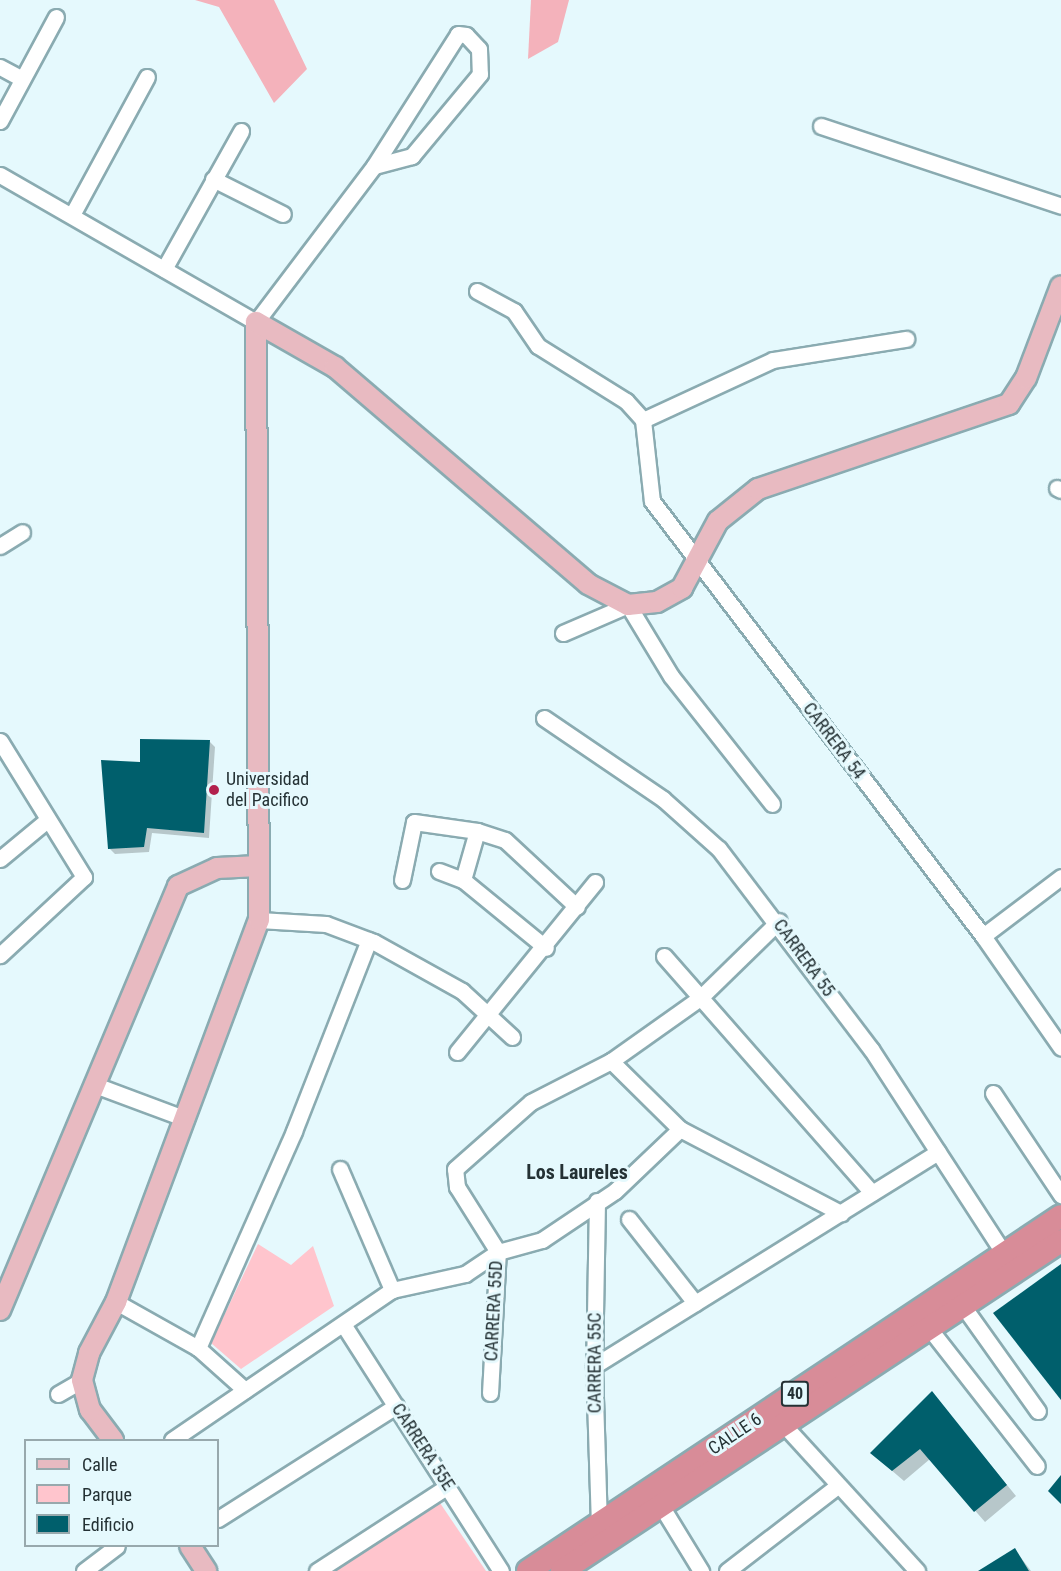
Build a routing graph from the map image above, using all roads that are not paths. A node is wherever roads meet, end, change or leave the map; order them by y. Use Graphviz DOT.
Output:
graph roads {
  1 [pos="56,17"];
  2 [pos="0,67"];
  3 [pos="147,77"];
  4 [pos="21,78"];
  5 [pos="0,120"];
  6 [pos="821,126"];
  7 [pos="241,131"];
  8 [pos="374,166"];
  9 [pos="0,175"];
  10 [pos="213,179"];
  11 [pos="1061,206"];
  12 [pos="283,214"];
  13 [pos="72,215"];
  14 [pos="164,269"];
  15 [pos="1061,286"];
  16 [pos="477,291"];
  17 [pos="256,322"];
  18 [pos="906,339"];
  19 [pos="643,420"];
  20 [pos="22,532"];
  21 [pos="0,546"];
  22 [pos="696,559"];
  23 [pos="628,605"];
  24 [pos="563,633"];
  25 [pos="544,718"];
  26 [pos="0,741"];
  27 [pos="772,804"];
  28 [pos="46,821"];
  29 [pos="477,831"];
  30 [pos="0,859"];
  31 [pos="259,866"];
  32 [pos="439,872"];
  33 [pos="1061,877"];
  34 [pos="402,880"];
  35 [pos="463,880"];
  36 [pos="595,882"];
  37 [pos="577,907"];
  38 [pos="259,920"];
  39 [pos="779,921"];
  40 [pos="983,936"];
  41 [pos="369,940"];
  42 [pos="546,948"];
  43 [pos="0,955"];
  44 [pos="664,956"];
  45 [pos="700,998"];
  46 [pos="490,1014"];
  47 [pos="512,1037"];
  48 [pos="1061,1048"];
  49 [pos="457,1052"];
  50 [pos="611,1061"];
  51 [pos="95,1085"];
  52 [pos="993,1093"];
  53 [pos="186,1119"];
  54 [pos="680,1128"];
  55 [pos="938,1152"];
  56 [pos="340,1169"];
  57 [pos="872,1193"];
  58 [pos="1061,1195"];
  59 [pos="597,1202"];
  60 [pos="841,1213"];
  61 [pos="1061,1216"];
  62 [pos="629,1219"];
  63 [pos="1061,1241"];
  64 [pos="498,1252"];
  65 [pos="1004,1254"];
  66 [pos="392,1290"];
  67 [pos="116,1302"];
  68 [pos="695,1303"];
  69 [pos="963,1306"];
  70 [pos="0,1310"];
  71 [pos="343,1324"];
  72 [pos="929,1328"];
  73 [pos="198,1348"];
  74 [pos="594,1366"];
  75 [pos="82,1380"];
  76 [pos="245,1390"];
  77 [pos="490,1393"];
  78 [pos="58,1394"];
  79 [pos="396,1406"];
  80 [pos="1038,1412"];
  81 [pos="783,1424"];
  82 [pos="104,1438"];
  83 [pos="173,1439"];
  84 [pos="1037,1466"];
  85 [pos="448,1486"];
  86 [pos="836,1487"];
  87 [pos="660,1504"];
  88 [pos="219,1518"];
  89 [pos="599,1525"];
  90 [pos="114,1547"];
  91 [pos="191,1547"];
  92 [pos="84,1571"];
  93 [pos="206,1571"];
  94 [pos="317,1571"];
  95 [pos="501,1571"];
  96 [pos="528,1571"];
  97 [pos="562,1571"];
  98 [pos="701,1571"];
  99 [pos="727,1571"];
  100 [pos="917,1571"];
  1 -- 4 [label="street"];
  2 -- 4 [label="street"];
  3 -- 13 [label="street"];
  4 -- 5 [label="street"];
  6 -- 11 [label="street"];
  7 -- 10 [label="street"];
  8 -- 8 [label="street"];
  8 -- 17 [label="street"];
  9 -- 13 [label="street"];
  10 -- 12 [label="street"];
  10 -- 14 [label="street"];
  13 -- 14 [label="street"];
  14 -- 17 [label="street"];
  15 -- 22 [label="main road"];
  16 -- 19 [label="street"];
  17 -- 23 [label="main road"];
  17 -- 31 [label="main road"];
  18 -- 19 [label="street"];
  19 -- 22 [label="street, CARRERA 54"];
  20 -- 21 [label="street"];
  22 -- 23 [label="main road"];
  22 -- 40 [label="street, CARRERA 54"];
  23 -- 24 [label="street"];
  23 -- 27 [label="street"];
  25 -- 39 [label="street, CARRERA 55"];
  26 -- 28 [label="street"];
  28 -- 30 [label="street"];
  28 -- 43 [label="street"];
  29 -- 34 [label="street"];
  29 -- 35 [label="street"];
  29 -- 37 [label="street"];
  31 -- 38 [label="main road"];
  31 -- 51 [label="main road"];
  32 -- 35 [label="street"];
  33 -- 40 [label="street"];
  35 -- 42 [label="street"];
  36 -- 37 [label="street"];
  37 -- 42 [label="street"];
  38 -- 41 [label="street"];
  38 -- 53 [label="main road"];
  39 -- 45 [label="street"];
  39 -- 55 [label="street, CARRERA 55"];
  40 -- 48 [label="street, CARRERA 54"];
  41 -- 46 [label="street"];
  41 -- 73 [label="street"];
  42 -- 46 [label="street"];
  44 -- 45 [label="street"];
  45 -- 50 [label="street"];
  45 -- 57 [label="street"];
  46 -- 47 [label="street"];
  46 -- 49 [label="street"];
  50 -- 54 [label="street"];
  50 -- 64 [label="street, CARRERA 55D"];
  51 -- 53 [label="street"];
  51 -- 70 [label="main road"];
  52 -- 58 [label="street"];
  53 -- 67 [label="main road"];
  54 -- 59 [label="street"];
  54 -- 60 [label="street"];
  55 -- 57 [label="street"];
  55 -- 65 [label="street, CARRERA 55"];
  56 -- 66 [label="street"];
  57 -- 60 [label="street"];
  59 -- 64 [label="street"];
  59 -- 74 [label="street, CARRERA 55C"];
  60 -- 68 [label="street"];
  61 -- 65 [label="highway, CALLE 6 / 40"];
  62 -- 68 [label="street"];
  63 -- 69 [label="highway, CALLE 6 / 40"];
  64 -- 66 [label="street"];
  64 -- 77 [label="street, CARRERA 55D"];
  65 -- 89 [label="highway, CALLE 6 / 40"];
  66 -- 71 [label="street"];
  67 -- 73 [label="street"];
  67 -- 75 [label="main road"];
  68 -- 74 [label="street"];
  69 -- 72 [label="highway, CALLE 6 / 40"];
  69 -- 80 [label="street"];
  71 -- 76 [label="street"];
  71 -- 79 [label="street, CARRERA 55E"];
  72 -- 81 [label="highway, CALLE 6 / 40"];
  72 -- 84 [label="street"];
  73 -- 76 [label="street"];
  74 -- 89 [label="street, CARRERA 55C"];
  75 -- 78 [label="street"];
  75 -- 82 [label="main road"];
  76 -- 83 [label="street"];
  79 -- 85 [label="street, CARRERA 55E"];
  79 -- 88 [label="street"];
  81 -- 86 [label="street"];
  81 -- 87 [label="highway, CALLE 6 / 40"];
  85 -- 94 [label="street"];
  85 -- 95 [label="street, CARRERA 55E"];
  86 -- 99 [label="street"];
  86 -- 100 [label="street"];
  87 -- 97 [label="highway, CALLE 6 / 40"];
  87 -- 98 [label="street"];
  89 -- 96 [label="highway, CALLE 6 / 40"];
  90 -- 92 [label="street"];
  91 -- 93 [label="main road"];
}
